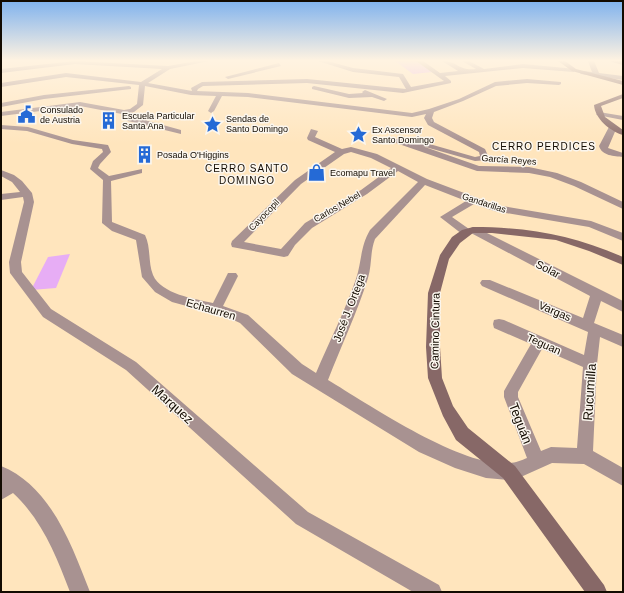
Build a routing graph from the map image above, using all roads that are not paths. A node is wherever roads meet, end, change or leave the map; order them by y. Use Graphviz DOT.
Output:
graph roads {
  1 [pos="112,89"];
  2 [pos="142,89"];
  3 [pos="162,89"];
  4 [pos="194,89"];
  5 [pos="317,89"];
  6 [pos="356,89"];
  7 [pos="378,89"];
  8 [pos="409,89"];
  9 [pos="485,89"];
  10 [pos="220,94"];
  11 [pos="237,95"];
  12 [pos="372,95"];
  13 [pos="623,96"];
  14 [pos="384,99"];
  15 [pos="33,100"];
  16 [pos="1,104"];
  17 [pos="29,111"];
  18 [pos="211,111"];
  19 [pos="431,111"];
  20 [pos="124,112"];
  21 [pos="1,114"];
  22 [pos="599,114"];
  23 [pos="623,118"];
  24 [pos="1,127"];
  25 [pos="613,127"];
  26 [pos="314,130"];
  27 [pos="178,132"];
  28 [pos="623,133"];
  29 [pos="351,149"];
  30 [pos="341,152"];
  31 [pos="623,155"];
  32 [pos="398,168"];
  33 [pos="139,171"];
  34 [pos="1,173"];
  35 [pos="107,179"];
  36 [pos="424,181"];
  37 [pos="27,193"];
  38 [pos="1,198"];
  39 [pos="472,201"];
  40 [pos="623,206"];
  41 [pos="469,231"];
  42 [pos="623,237"];
  43 [pos="284,253"];
  44 [pos="623,261"];
  45 [pos="232,276"];
  46 [pos="486,283"];
  47 [pos="597,294"];
  48 [pos="623,307"];
  49 [pos="216,309"];
  50 [pos="499,324"];
  51 [pos="591,326"];
  52 [pos="623,341"];
  53 [pos="539,342"];
  54 [pos="590,364"];
  55 [pos="319,383"];
  56 [pos="585,456"];
  57 [pos="537,462"];
  58 [pos="509,472"];
  59 [pos="623,478"];
  60 [pos="6,482"];
  61 [pos="80,592"];
  62 [pos="432,592"];
  63 [pos="597,592"];
  1 -- 15 [label="street"];
  2 -- 20 [label="street"];
  3 -- 10 [label="street"];
  4 -- 11 [label="street"];
  5 -- 12 [label="street"];
  6 -- 12 [label="street"];
  7 -- 8 [label="street"];
  9 -- 19 [label="street"];
  10 -- 11 [label="street"];
  10 -- 18 [label="street"];
  11 -- 19 [label="street"];
  12 -- 14 [label="street"];
  13 -- 22 [label="main road"];
  15 -- 16 [label="street"];
  15 -- 17 [label="street"];
  17 -- 20 [label="street"];
  17 -- 21 [label="street"];
  19 -- 40 [label="street, García Reyes"];
  20 -- 27 [label="street"];
  22 -- 23 [label="street"];
  22 -- 25 [label="main road"];
  24 -- 35 [label="street"];
  25 -- 28 [label="main road"];
  25 -- 31 [label="street"];
  26 -- 30 [label="street"];
  29 -- 30 [label="street, Cayocopil"];
  29 -- 32 [label="street, Gandarillas"];
  30 -- 43 [label="street, Cayocopil"];
  32 -- 36 [label="street, Gandarillas"];
  32 -- 43 [label="street, Carlos Nebel"];
  33 -- 35 [label="street"];
  34 -- 37 [label="street"];
  35 -- 49 [label="street, Echaurren"];
  36 -- 39 [label="street, Gandarillas"];
  36 -- 55 [label="street, José J. Ortega"];
  37 -- 38 [label="street"];
  37 -- 62 [label="street, Marquez"];
  39 -- 41 [label="street, Solar"];
  39 -- 42 [label="street, Gandarillas"];
  41 -- 44 [label="main road"];
  41 -- 47 [label="street, Solar"];
  41 -- 58 [label="main road, Camino Cintura"];
  45 -- 49 [label="street"];
  46 -- 51 [label="street, Vargas"];
  47 -- 48 [label="street, Solar"];
  47 -- 51 [label="street, Rucumilla"];
  49 -- 55 [label="street, Echaurren"];
  50 -- 53 [label="street, Teguan"];
  51 -- 52 [label="street, Vargas"];
  51 -- 54 [label="street, Rucumilla"];
  53 -- 54 [label="street, Teguan"];
  53 -- 57 [label="street, Teguán"];
  54 -- 56 [label="street, Rucumilla"];
  55 -- 58 [label="street, Echaurren"];
  56 -- 57 [label="street"];
  56 -- 59 [label="street"];
  57 -- 58 [label="street"];
  58 -- 63 [label="main road, Camino Cintura"];
  60 -- 61 [label="street"];
}
